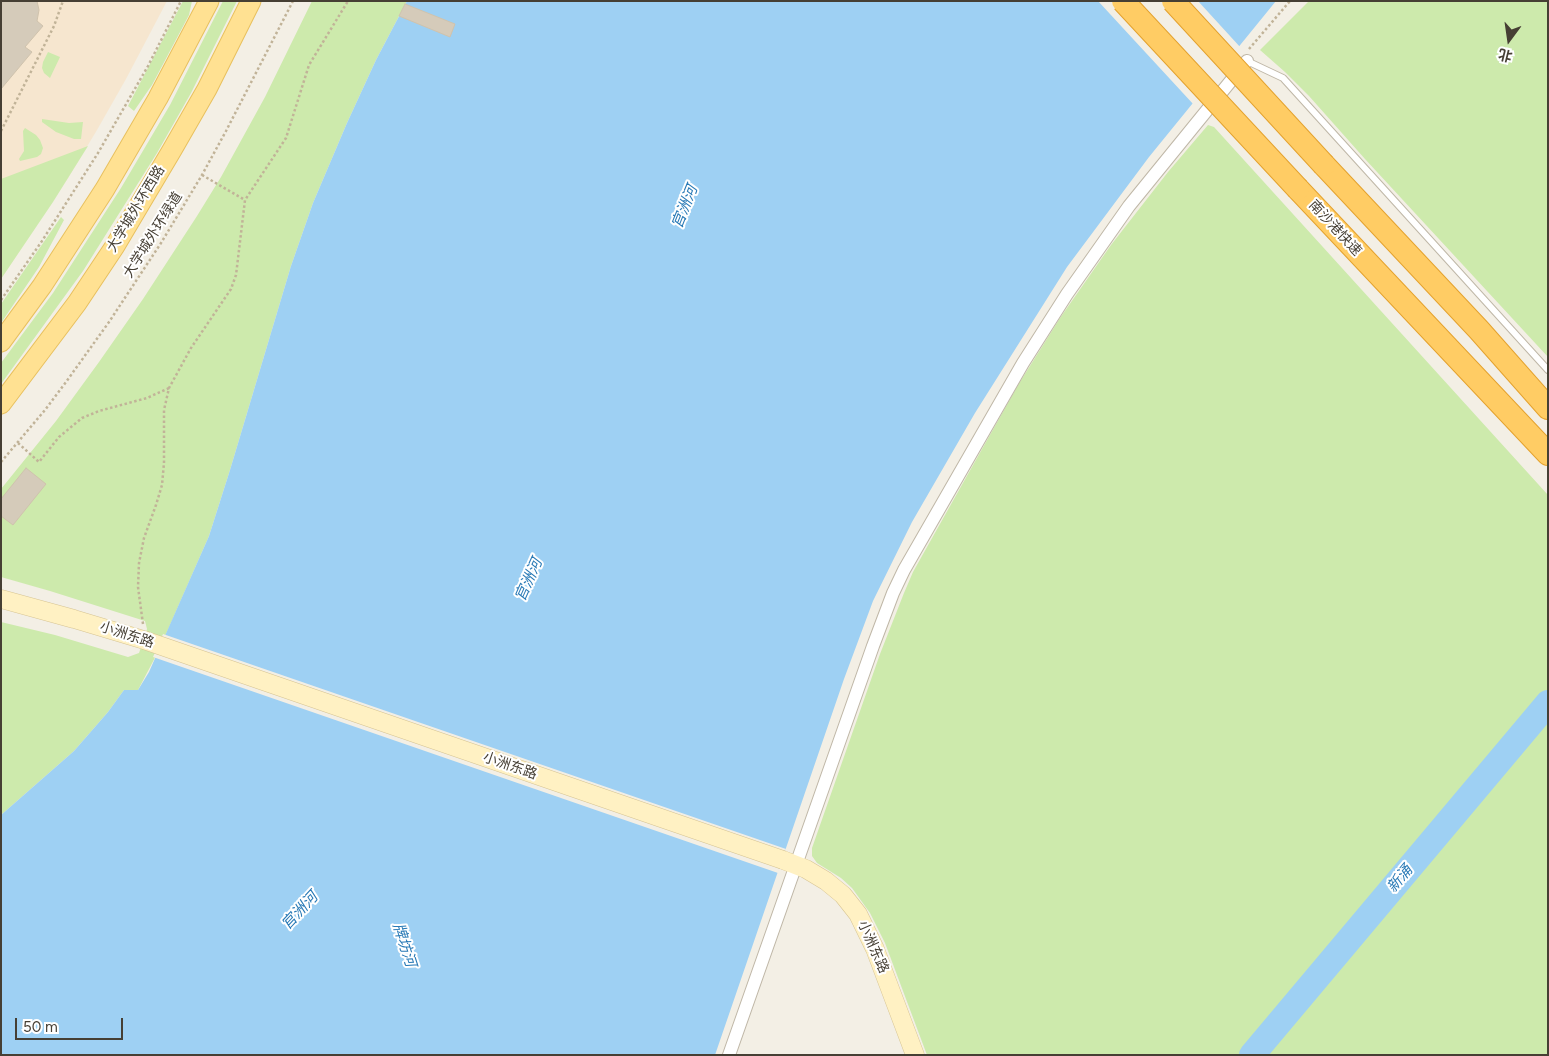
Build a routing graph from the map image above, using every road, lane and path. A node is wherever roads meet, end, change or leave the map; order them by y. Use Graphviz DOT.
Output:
graph roads {
  1 [pos="62,1"];
  2 [pos="181,1"];
  3 [pos="209,1"];
  4 [pos="251,1"];
  5 [pos="294,1"];
  6 [pos="348,1"];
  7 [pos="1123,1"];
  8 [pos="1173,1"];
  9 [pos="1290,1"];
  10 [pos="200,10"];
  11 [pos="1247,61"];
  12 [pos="9,105"];
  13 [pos="13,107"];
  14 [pos="1,131"];
  15 [pos="202,175"];
  16 [pos="245,200"];
  17 [pos="1,300"];
  18 [pos="1,342"];
  19 [pos="1548,370"];
  20 [pos="169,388"];
  21 [pos="1,404"];
  22 [pos="1548,408"];
  23 [pos="18,443"];
  24 [pos="1548,454"];
  25 [pos="1,462"];
  26 [pos="1,599"];
  27 [pos="143,632"];
  28 [pos="790,863"];
  29 [pos="729,1055"];
  30 [pos="915,1055"];
  1 -- 13 [label="path"];
  2 -- 17 [label="path"];
  3 -- 10 [label="main road"];
  4 -- 21 [label="main road, 大学城外环西路"];
  5 -- 15 [label="path, 大学城外环绿道"];
  6 -- 16 [label="path"];
  7 -- 24 [label="highway, 南沙港快速, bridge"];
  8 -- 22 [label="highway, bridge"];
  9 -- 11 [label="path"];
  10 -- 18 [label="main road"];
  11 -- 19 [label="lane"];
  11 -- 28 [label="street"];
  12 -- 13 [label="path"];
  13 -- 14 [label="path"];
  15 -- 16 [label="path"];
  15 -- 23 [label="path, 大学城外环绿道"];
  16 -- 20 [label="path"];
  20 -- 23 [label="path"];
  20 -- 27 [label="path"];
  23 -- 25 [label="path, 大学城外环绿道"];
  26 -- 27 [label="main road, 小洲东路"];
  27 -- 28 [label="main road, 小洲东路, bridge"];
  28 -- 29 [label="street"];
  28 -- 30 [label="main road, 小洲东路"];
}
